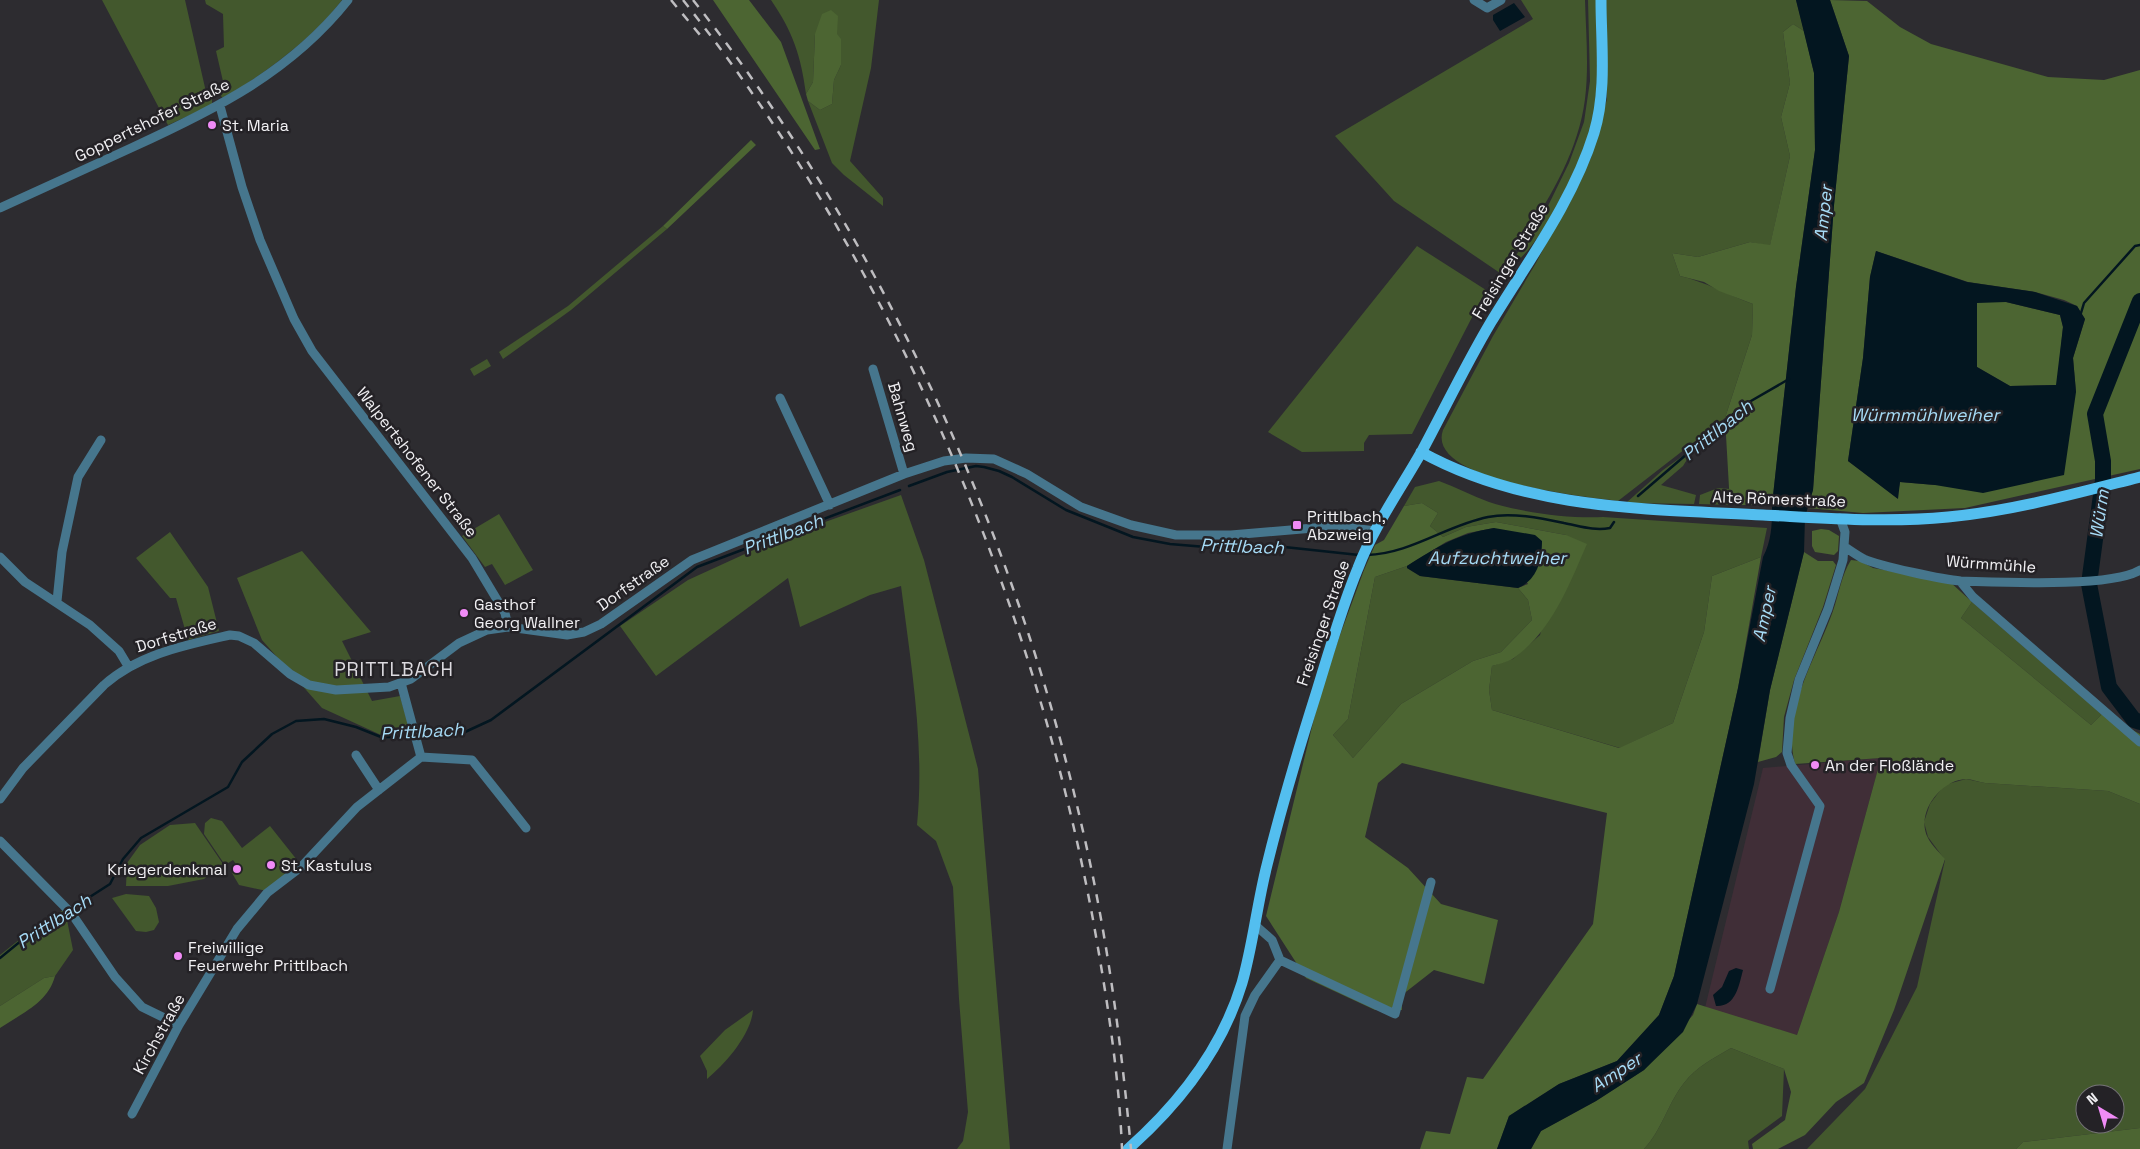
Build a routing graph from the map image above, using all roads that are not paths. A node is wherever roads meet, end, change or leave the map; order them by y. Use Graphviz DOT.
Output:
graph roads {
  1 [pos="348,0"];
  2 [pos="1474,0"];
  3 [pos="1500,0"];
  4 [pos="1601,0"];
  5 [pos="220,106"];
  6 [pos="0,208"];
  7 [pos="873,369"];
  8 [pos="780,398"];
  9 [pos="100,440"];
  10 [pos="1421,452"];
  11 [pos="904,474"];
  12 [pos="2140,477"];
  13 [pos="830,505"];
  14 [pos="1840,518"];
  15 [pos="1375,531"];
  16 [pos="1845,547"];
  17 [pos="0,557"];
  18 [pos="2140,570"];
  19 [pos="1960,581"];
  20 [pos="56,601"];
  21 [pos="508,627"];
  22 [pos="128,666"];
  23 [pos="401,683"];
  24 [pos="2140,742"];
  25 [pos="356,755"];
  26 [pos="421,757"];
  27 [pos="379,790"];
  28 [pos="0,799"];
  29 [pos="526,828"];
  30 [pos="0,842"];
  31 [pos="1430,882"];
  32 [pos="1255,926"];
  33 [pos="1280,960"];
  34 [pos="1770,989"];
  35 [pos="179,1025"];
  36 [pos="132,1114"];
  37 [pos="1128,1149"];
  38 [pos="1227,1149"];
  1 -- 5 [label="street, Goppertshofer Straße"];
  2 -- 3 [label="street"];
  4 -- 10 [label="main road, Freisinger Straße"];
  5 -- 6 [label="street, Goppertshofer Straße"];
  5 -- 21 [label="street, Walpertshofener Straße"];
  7 -- 11 [label="street, Bahnweg"];
  8 -- 13 [label="street"];
  9 -- 20 [label="street"];
  10 -- 14 [label="main road, Alte Römerstraße"];
  10 -- 15 [label="main road, Freisinger Straße"];
  11 -- 13 [label="street, Dorfstraße"];
  11 -- 15 [label="street, Dorfstraße"];
  12 -- 14 [label="main road, Alte Römerstraße"];
  13 -- 21 [label="street, Dorfstraße"];
  14 -- 16 [label="street"];
  15 -- 32 [label="main road, Freisinger Straße"];
  16 -- 19 [label="street, Würmmühle"];
  16 -- 34 [label="street"];
  17 -- 20 [label="street"];
  18 -- 19 [label="street, Würmmühle"];
  19 -- 24 [label="street"];
  20 -- 22 [label="street"];
  21 -- 23 [label="street, Dorfstraße"];
  22 -- 23 [label="street, Dorfstraße"];
  22 -- 28 [label="street, Dorfstraße"];
  23 -- 26 [label="street"];
  25 -- 27 [label="street"];
  26 -- 27 [label="street, Kirchstraße"];
  26 -- 29 [label="street"];
  27 -- 35 [label="street, Kirchstraße"];
  30 -- 35 [label="street"];
  31 -- 33 [label="street"];
  32 -- 33 [label="street"];
  32 -- 37 [label="main road, Freisinger Straße"];
  33 -- 38 [label="street"];
  35 -- 36 [label="street, Kirchstraße"];
}
